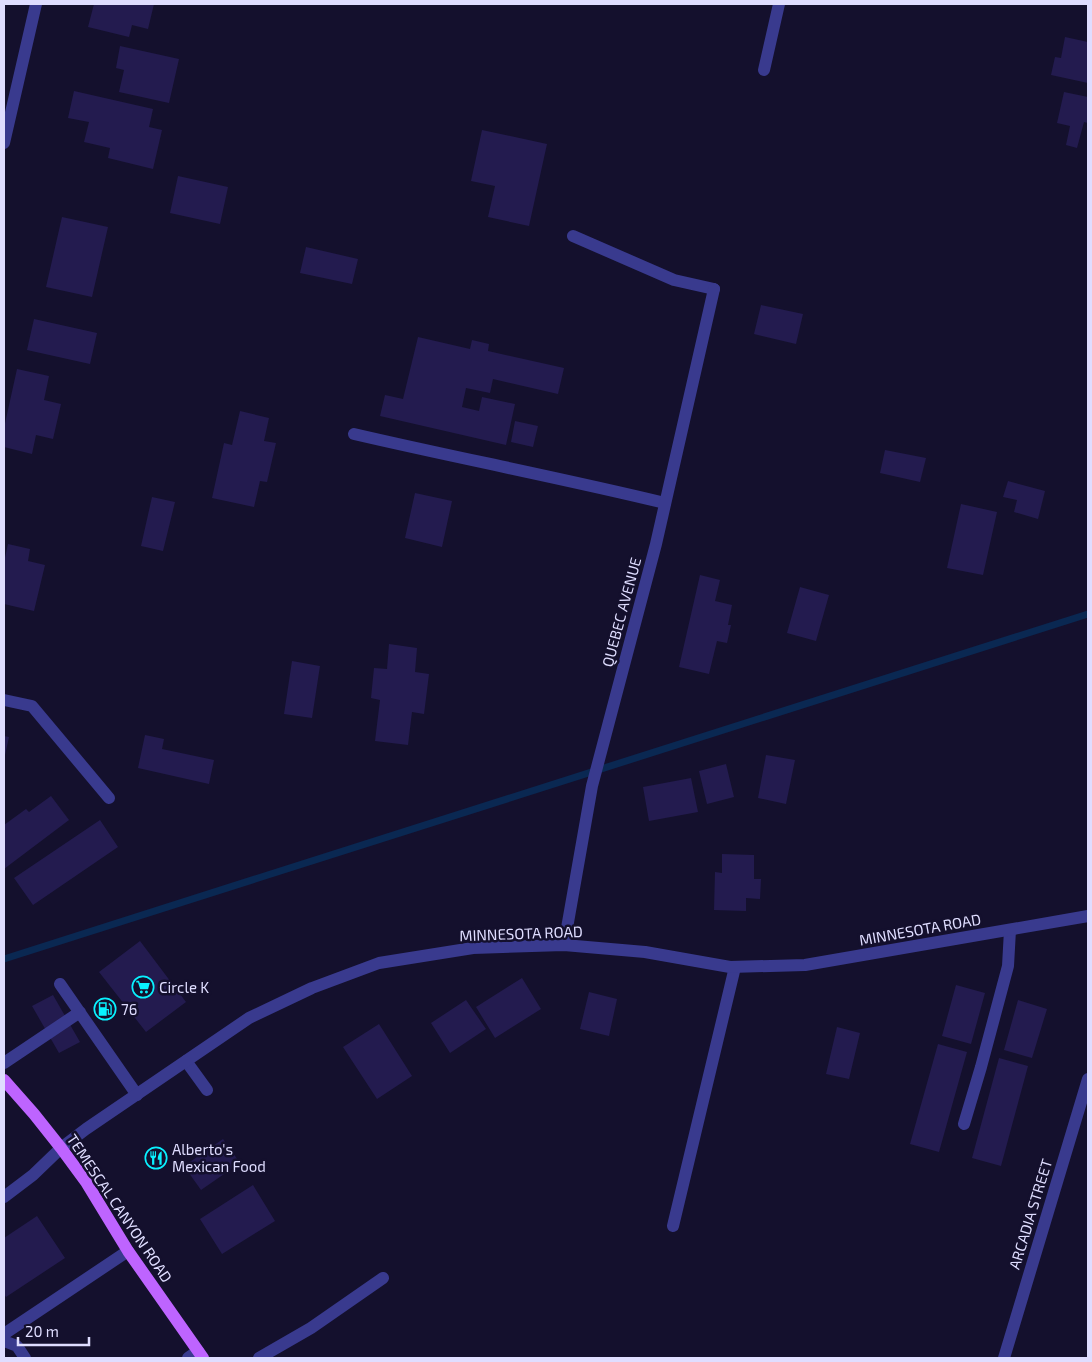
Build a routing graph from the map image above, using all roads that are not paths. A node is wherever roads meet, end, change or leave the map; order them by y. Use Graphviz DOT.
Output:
graph roads {
  1 [pos="36,4"];
  2 [pos="780,4"];
  3 [pos="764,70"];
  4 [pos="4,143"];
  5 [pos="573,236"];
  6 [pos="354,434"];
  7 [pos="665,503"];
  8 [pos="4,700"];
  9 [pos="109,798"];
  10 [pos="1088,916"];
  11 [pos="1010,930"];
  12 [pos="564,945"];
  13 [pos="735,967"];
  14 [pos="60,984"];
  15 [pos="80,1012"];
  16 [pos="186,1061"];
  17 [pos="4,1064"];
  18 [pos="1088,1079"];
  19 [pos="4,1080"];
  20 [pos="207,1090"];
  21 [pos="136,1095"];
  22 [pos="964,1124"];
  23 [pos="61,1148"];
  24 [pos="4,1197"];
  25 [pos="673,1226"];
  26 [pos="128,1250"];
  27 [pos="383,1278"];
  28 [pos="4,1334"];
  29 [pos="4,1341"];
  30 [pos="196,1356"];
  31 [pos="25,1358"];
  32 [pos="259,1358"];
  33 [pos="1004,1358"];
  1 -- 4 [label="street"];
  2 -- 3 [label="street"];
  5 -- 7 [label="street, QUEBEC AVENUE"];
  6 -- 7 [label="street"];
  7 -- 12 [label="street, QUEBEC AVENUE"];
  8 -- 9 [label="street"];
  10 -- 11 [label="street, MINNESOTA ROAD"];
  11 -- 13 [label="street, MINNESOTA ROAD"];
  11 -- 22 [label="street"];
  12 -- 13 [label="street, MINNESOTA ROAD"];
  12 -- 16 [label="street, MINNESOTA ROAD"];
  13 -- 25 [label="street"];
  14 -- 15 [label="street"];
  15 -- 17 [label="street"];
  15 -- 21 [label="street"];
  16 -- 20 [label="street"];
  16 -- 21 [label="street, MINNESOTA ROAD"];
  18 -- 33 [label="street, ARCADIA STREET"];
  19 -- 23 [label="main road, TEMESCAL CANYON ROAD"];
  21 -- 23 [label="street, MINNESOTA ROAD"];
  23 -- 24 [label="street, MINNESOTA ROAD"];
  23 -- 26 [label="main road, TEMESCAL CANYON ROAD"];
  26 -- 28 [label="street"];
  26 -- 30 [label="main road, TEMESCAL CANYON ROAD"];
  27 -- 32 [label="street"];
  29 -- 31 [label="street"];
}
